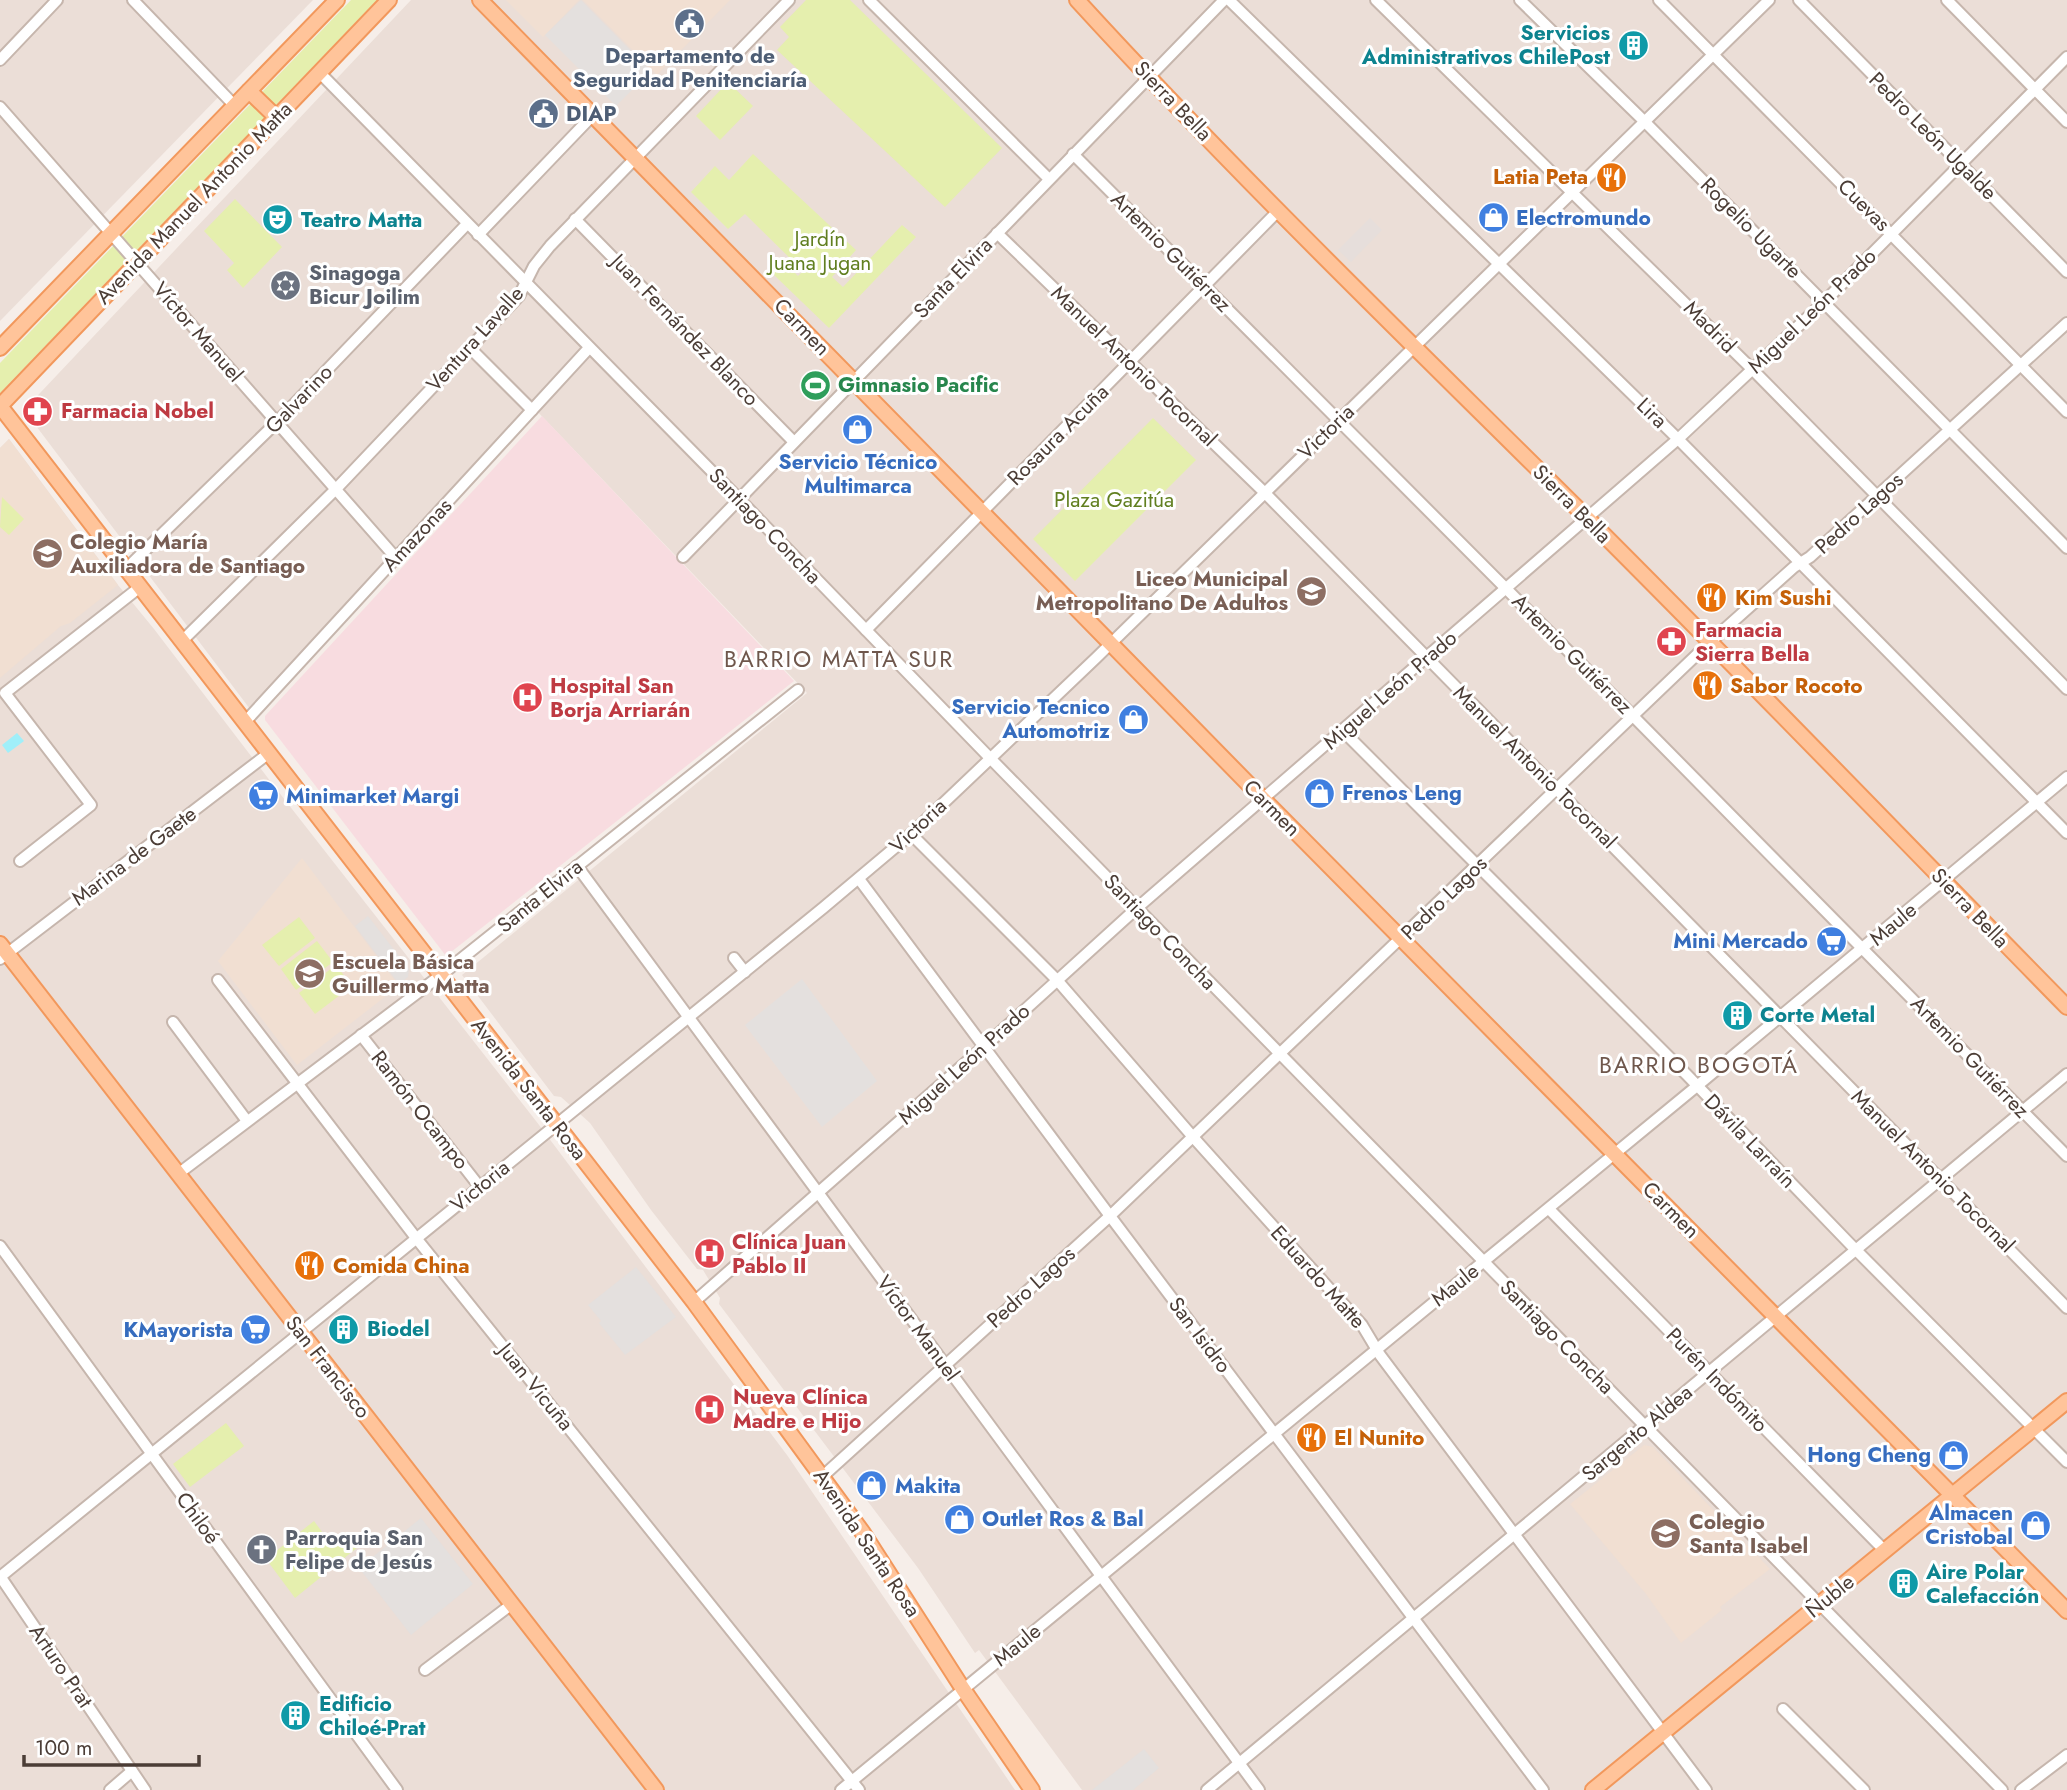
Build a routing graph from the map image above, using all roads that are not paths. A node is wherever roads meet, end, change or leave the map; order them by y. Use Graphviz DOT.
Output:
graph roads {
  1 [pos="57,0"];
  2 [pos="133,0"];
  3 [pos="337,0"];
  4 [pos="389,0"];
  5 [pos="481,0"];
  6 [pos="789,0"];
  7 [pos="869,0"];
  8 [pos="1077,0"];
  9 [pos="1224,0"];
  10 [pos="1229,0"];
  11 [pos="1376,0"];
  12 [pos="1520,0"];
  13 [pos="1659,0"];
  14 [pos="1769,0"];
  15 [pos="1799,0"];
  16 [pos="1947,0"];
  17 [pos="1714,54"];
  18 [pos="2067,57"];
  19 [pos="0,60"];
  20 [pos="319,72"];
  21 [pos="1148,77"];
  22 [pos="2035,90"];
  23 [pos="249,91"];
  24 [pos="235,106"];
  25 [pos="0,107"];
  26 [pos="593,115"];
  27 [pos="276,117"];
  28 [pos="1644,121"];
  29 [pos="2067,122"];
  30 [pos="1073,154"];
  31 [pos="635,157"];
  32 [pos="1961,164"];
  33 [pos="1049,179"];
  34 [pos="1573,191"];
  35 [pos="1279,210"];
  36 [pos="575,219"];
  37 [pos="467,224"];
  38 [pos="997,233"];
  39 [pos="111,234"];
  40 [pos="1892,234"];
  41 [pos="478,235"];
  42 [pos="136,262"];
  43 [pos="1499,263"];
  44 [pos="2067,272"];
  45 [pos="525,283"];
  46 [pos="1205,286"];
  47 [pos="1824,302"];
  48 [pos="2067,323"];
  49 [pos="1413,346"];
  50 [pos="0,348"];
  51 [pos="470,348"];
  52 [pos="589,348"];
  53 [pos="1130,362"];
  54 [pos="2021,365"];
  55 [pos="1753,370"];
  56 [pos="854,380"];
  57 [pos="0,406"];
  58 [pos="532,410"];
  59 [pos="2067,412"];
  60 [pos="1338,420"];
  61 [pos="277,422"];
  62 [pos="1950,430"];
  63 [pos="1678,439"];
  64 [pos="794,442"];
  65 [pos="336,489"];
  66 [pos="1264,492"];
  67 [pos="1877,496"];
  68 [pos="739,499"];
  69 [pos="982,512"];
  70 [pos="1587,518"];
  71 [pos="2067,548"];
  72 [pos="683,557"];
  73 [pos="396,558"];
  74 [pos="1800,563"];
  75 [pos="126,569"];
  76 [pos="140,587"];
  77 [pos="1507,589"];
  78 [pos="866,631"];
  79 [pos="182,641"];
  80 [pos="1111,643"];
  81 [pos="1709,643"];
  82 [pos="1427,658"];
  83 [pos="2067,689"];
  84 [pos="798,690"];
  85 [pos="1633,716"];
  86 [pos="245,722"];
  87 [pos="1343,731"];
  88 [pos="269,753"];
  89 [pos="990,758"];
  90 [pos="2067,777"];
  91 [pos="1556,789"];
  92 [pos="1264,800"];
  93 [pos="2037,803"];
  94 [pos="2067,833"];
  95 [pos="911,834"];
  96 [pos="20,861"];
  97 [pos="1478,865"];
  98 [pos="577,866"];
  99 [pos="859,879"];
  100 [pos="1944,881"];
  101 [pos="1137,908"];
  102 [pos="1401,939"];
  103 [pos="1863,949"];
  104 [pos="2,952"];
  105 [pos="734,958"];
  106 [pos="745,972"];
  107 [pos="440,975"];
  108 [pos="218,980"];
  109 [pos="1057,980"];
  110 [pos="2067,1007"];
  111 [pos="689,1017"];
  112 [pos="1781,1017"];
  113 [pos="173,1022"];
  114 [pos="361,1035"];
  115 [pos="984,1047"];
  116 [pos="1280,1054"];
  117 [pos="2067,1074"];
  118 [pos="297,1084"];
  119 [pos="1698,1086"];
  120 [pos="2023,1111"];
  121 [pos="247,1121"];
  122 [pos="556,1125"];
  123 [pos="1193,1137"];
  124 [pos="1615,1154"];
  125 [pos="2067,1157"];
  126 [pos="178,1174"];
  127 [pos="1941,1180"];
  128 [pos="480,1186"];
  129 [pos="819,1192"];
  130 [pos="1549,1209"];
  131 [pos="1110,1216"];
  132 [pos="416,1238"];
  133 [pos="0,1246"];
  134 [pos="1857,1251"];
  135 [pos="1483,1262"];
  136 [pos="694,1303"];
  137 [pos="2067,1308"];
  138 [pos="1777,1317"];
  139 [pos="301,1332"];
  140 [pos="1377,1348"];
  141 [pos="946,1365"];
  142 [pos="1710,1373"];
  143 [pos="2067,1401"];
  144 [pos="1645,1427"];
  145 [pos="2034,1429"];
  146 [pos="1274,1433"];
  147 [pos="151,1454"];
  148 [pos="2067,1462"];
  149 [pos="822,1476"];
  150 [pos="1952,1496"];
  151 [pos="1515,1535"];
  152 [pos="1885,1551"];
  153 [pos="1101,1576"];
  154 [pos="0,1577"];
  155 [pos="512,1604"];
  156 [pos="1819,1604"];
  157 [pos="2067,1611"];
  158 [pos="1414,1618"];
  159 [pos="425,1670"];
  160 [pos="963,1689"];
  161 [pos="1783,1709"];
  162 [pos="1663,1733"];
  163 [pos="2067,1755"];
  164 [pos="1240,1763"];
  165 [pos="132,1771"];
  166 [pos="855,1786"];
  167 [pos="110,1790"];
  168 [pos="145,1790"];
  169 [pos="397,1790"];
  170 [pos="656,1790"];
  171 [pos="841,1790"];
  172 [pos="1032,1790"];
  173 [pos="1207,1790"];
  174 [pos="1259,1790"];
  175 [pos="1543,1790"];
  176 [pos="1593,1790"];
  177 [pos="1706,1790"];
  178 [pos="1864,1790"];
  179 [pos="2002,1790"];
  180 [pos="2021,1790"];
  1 -- 19 [label="street"];
  2 -- 24 [label="street"];
  3 -- 23 [label="main road, Avenida Manuel Antonio Matta"];
  4 -- 20 [label="main road, Avenida Manuel Antonio Matta"];
  5 -- 26 [label="main road, Carmen"];
  6 -- 31 [label="street, Ventura Lavalle"];
  7 -- 33 [label="street"];
  8 -- 21 [label="main road, Sierra Bella"];
  9 -- 21 [label="street, Santa Elvira"];
  10 -- 43 [label="street, Lira"];
  11 -- 34 [label="street, Madrid"];
  12 -- 28 [label="street, Rogelio Ugarte"];
  13 -- 17 [label="street, Cuevas"];
  14 -- 17 [label="street, Victoria"];
  15 -- 32 [label="street, Pedro León Ugalde"];
  16 -- 22 [label="street"];
  17 -- 28 [label="street, Victoria"];
  17 -- 40 [label="street, Cuevas"];
  18 -- 22 [label="street, Miguel León Prado"];
  20 -- 27 [label="main road, Avenida Manuel Antonio Matta"];
  20 -- 37 [label="street, Santiago Concha"];
  21 -- 30 [label="street, Santa Elvira"];
  21 -- 35 [label="main road, Sierra Bella"];
  22 -- 29 [label="street"];
  22 -- 32 [label="street, Miguel León Prado"];
  23 -- 24 [label="main road, Avenida Manuel Antonio Matta"];
  23 -- 27 [label="main road"];
  24 -- 39 [label="main road, Avenida Manuel Antonio Matta"];
  25 -- 39 [label="street, Víctor Manuel"];
  26 -- 31 [label="main road, Carmen"];
  26 -- 41 [label="street"];
  27 -- 42 [label="main road, Avenida Manuel Antonio Matta"];
  28 -- 34 [label="street, Victoria"];
  28 -- 47 [label="street, Rogelio Ugarte"];
  30 -- 33 [label="street, Santa Elvira"];
  30 -- 46 [label="street, Artemio Gutiérrez"];
  31 -- 36 [label="street, Ventura Lavalle"];
  31 -- 56 [label="main road, Carmen"];
  32 -- 40 [label="street, Miguel León Prado"];
  32 -- 44 [label="street, Pedro León Ugalde"];
  33 -- 38 [label="street, Santa Elvira"];
  34 -- 43 [label="street, Victoria"];
  34 -- 55 [label="street, Madrid"];
  35 -- 46 [label="street, Rosaura Acuña"];
  35 -- 49 [label="main road, Sierra Bella"];
  36 -- 45 [label="street, Ventura Lavalle"];
  36 -- 64 [label="street, Juan Fernández Blanco"];
  37 -- 41 [label="street, Santiago Concha"];
  37 -- 61 [label="street, Galvarino"];
  38 -- 53 [label="street, Manuel Antonio Tocornal"];
  38 -- 56 [label="street, Santa Elvira"];
  39 -- 42 [label="street, Víctor Manuel"];
  39 -- 50 [label="main road, Avenida Manuel Antonio Matta"];
  40 -- 47 [label="street, Miguel León Prado"];
  40 -- 54 [label="street, Cuevas"];
  41 -- 45 [label="street, Santiago Concha"];
  42 -- 57 [label="main road, Avenida Manuel Antonio Matta"];
  42 -- 61 [label="street, Víctor Manuel"];
  43 -- 49 [label="street, Victoria"];
  43 -- 63 [label="street, Lira"];
  45 -- 51 [label="street, Ventura Lavalle"];
  45 -- 52 [label="street, Santiago Concha"];
  46 -- 53 [label="street, Rosaura Acuña"];
  46 -- 60 [label="street, Artemio Gutiérrez"];
  47 -- 55 [label="street, Miguel León Prado"];
  47 -- 62 [label="street, Rogelio Ugarte"];
  48 -- 54 [label="street, Pedro Lagos"];
  49 -- 60 [label="street, Victoria"];
  49 -- 70 [label="main road, Sierra Bella"];
  51 -- 58 [label="street"];
  51 -- 65 [label="street, Ventura Lavalle"];
  52 -- 58 [label="street, Amazonas"];
  52 -- 68 [label="street, Santiago Concha"];
  53 -- 66 [label="street, Manuel Antonio Tocornal"];
  53 -- 69 [label="street, Rosaura Acuña"];
  54 -- 59 [label="street, Cuevas"];
  54 -- 62 [label="street, Pedro Lagos"];
  55 -- 63 [label="street, Miguel León Prado"];
  55 -- 67 [label="street, Madrid"];
  56 -- 64 [label="street, Santa Elvira"];
  56 -- 69 [label="main road, Carmen"];
  57 -- 75 [label="main road, Avenida Santa Rosa"];
  58 -- 73 [label="street, Amazonas"];
  60 -- 66 [label="street, Victoria"];
  60 -- 77 [label="street, Artemio Gutiérrez"];
  61 -- 65 [label="street, Víctor Manuel"];
  61 -- 75 [label="street, Galvarino"];
  62 -- 67 [label="street, Pedro Lagos"];
  62 -- 71 [label="street, Rogelio Ugarte"];
  63 -- 70 [label="street, Miguel León Prado"];
  63 -- 74 [label="street, Lira"];
  64 -- 68 [label="street, Santa Elvira"];
  65 -- 73 [label="street, Víctor Manuel"];
  65 -- 79 [label="street, Ventura Lavalle"];
  66 -- 80 [label="street, Victoria"];
  66 -- 82 [label="street, Manuel Antonio Tocornal"];
  67 -- 74 [label="street, Pedro Lagos"];
  67 -- 83 [label="street, Madrid"];
  68 -- 72 [label="street, Santa Elvira"];
  68 -- 78 [label="street, Santiago Concha"];
  69 -- 78 [label="street, Rosaura Acuña"];
  69 -- 80 [label="main road, Carmen"];
  70 -- 77 [label="street, Miguel León Prado"];
  70 -- 81 [label="main road, Sierra Bella"];
  73 -- 86 [label="street, Amazonas"];
  74 -- 81 [label="street, Pedro Lagos"];
  74 -- 93 [label="street, Lira"];
  75 -- 76 [label="main road, Avenida Santa Rosa"];
  76 -- 79 [label="main road, Avenida Santa Rosa"];
  76 -- 96 [label="street"];
  77 -- 82 [label="street, Miguel León Prado"];
  77 -- 85 [label="street, Artemio Gutiérrez"];
  78 -- 89 [label="street, Santiago Concha"];
  79 -- 86 [label="main road, Avenida Santa Rosa"];
  80 -- 89 [label="street, Victoria"];
  80 -- 92 [label="main road, Carmen"];
  81 -- 85 [label="street, Pedro Lagos"];
  81 -- 100 [label="main road, Sierra Bella"];
  82 -- 87 [label="street, Miguel León Prado"];
  82 -- 91 [label="street, Manuel Antonio Tocornal"];
  84 -- 98 [label="street, Santa Elvira"];
  85 -- 91 [label="street, Pedro Lagos"];
  85 -- 103 [label="street, Artemio Gutiérrez"];
  86 -- 88 [label="main road, Avenida Santa Rosa"];
  87 -- 92 [label="street, Miguel León Prado"];
  87 -- 97 [label="street, Dávila Larraín"];
  88 -- 104 [label="street, Marina de Gaete"];
  88 -- 107 [label="main road, Avenida Santa Rosa"];
  89 -- 95 [label="street, Victoria"];
  89 -- 101 [label="street, Santiago Concha"];
  90 -- 93 [label="street, Maule"];
  91 -- 97 [label="street, Pedro Lagos"];
  91 -- 112 [label="street, Manuel Antonio Tocornal"];
  92 -- 101 [label="street, Miguel León Prado"];
  92 -- 102 [label="main road, Carmen"];
  93 -- 94 [label="street, Lira"];
  93 -- 100 [label="street, Maule"];
  95 -- 99 [label="street, Victoria"];
  95 -- 109 [label="street, Eduardo Matte"];
  97 -- 102 [label="street, Pedro Lagos"];
  97 -- 119 [label="street, Dávila Larraín"];
  98 -- 107 [label="street, Santa Elvira"];
  98 -- 111 [label="street, Víctor Manuel"];
  99 -- 106 [label="street, Victoria"];
  99 -- 115 [label="street, San Isidro"];
  100 -- 103 [label="street, Maule"];
  100 -- 110 [label="main road, Sierra Bella"];
  101 -- 109 [label="street, Miguel León Prado"];
  101 -- 116 [label="street, Santiago Concha"];
  102 -- 116 [label="street, Pedro Lagos"];
  102 -- 124 [label="main road, Carmen"];
  103 -- 112 [label="street, Maule"];
  103 -- 120 [label="street, Artemio Gutiérrez"];
  104 -- 126 [label="main road, San Francisco"];
  105 -- 106 [label="street"];
  106 -- 111 [label="street, Victoria"];
  107 -- 114 [label="street, Santa Elvira"];
  107 -- 122 [label="main road, Avenida Santa Rosa"];
  108 -- 118 [label="street, Juan Vicuña"];
  109 -- 115 [label="street, Miguel León Prado"];
  109 -- 123 [label="street, Eduardo Matte"];
  111 -- 122 [label="street, Victoria"];
  111 -- 129 [label="street, Víctor Manuel"];
  112 -- 119 [label="street, Maule"];
  112 -- 127 [label="street, Manuel Antonio Tocornal"];
  113 -- 121 [label="street"];
  114 -- 118 [label="street, Santa Elvira"];
  114 -- 128 [label="street, Ramón Ocampo"];
  115 -- 129 [label="street, Miguel León Prado"];
  115 -- 131 [label="street, San Isidro"];
  116 -- 123 [label="street, Pedro Lagos"];
  116 -- 135 [label="street, Santiago Concha"];
  117 -- 120 [label="street, Sargento Aldea"];
  118 -- 121 [label="street, Santa Elvira"];
  118 -- 132 [label="street, Juan Vicuña"];
  119 -- 124 [label="street, Maule"];
  119 -- 134 [label="street, Dávila Larraín"];
  120 -- 125 [label="street, Artemio Gutiérrez"];
  120 -- 127 [label="street, Sargento Aldea"];
  121 -- 126 [label="street, Santa Elvira"];
  122 -- 128 [label="street, Victoria"];
  122 -- 136 [label="main road, Avenida Santa Rosa"];
  123 -- 131 [label="street, Pedro Lagos"];
  123 -- 140 [label="street, Eduardo Matte"];
  124 -- 130 [label="street, Maule"];
  124 -- 138 [label="main road, Carmen"];
  126 -- 139 [label="main road, San Francisco"];
  127 -- 134 [label="street, Sargento Aldea"];
  127 -- 137 [label="street, Manuel Antonio Tocornal"];
  128 -- 132 [label="street, Victoria"];
  129 -- 136 [label="street, Miguel León Prado"];
  129 -- 141 [label="street, Víctor Manuel"];
  130 -- 135 [label="street, Maule"];
  130 -- 142 [label="street, Purén Indómito"];
  131 -- 141 [label="street, Pedro Lagos"];
  131 -- 146 [label="street, San Isidro"];
  132 -- 139 [label="street, Victoria"];
  132 -- 166 [label="street, Juan Vicuña"];
  133 -- 147 [label="street, Chiloé"];
  134 -- 138 [label="street, Sargento Aldea"];
  134 -- 145 [label="street, Dávila Larraín"];
  135 -- 140 [label="street, Maule"];
  135 -- 144 [label="street, Santiago Concha"];
  136 -- 149 [label="main road, Avenida Santa Rosa"];
  138 -- 142 [label="street, Sargento Aldea"];
  138 -- 150 [label="main road, Carmen"];
  139 -- 147 [label="street, Victoria"];
  139 -- 155 [label="main road, San Francisco"];
  140 -- 146 [label="street, Maule"];
  140 -- 151 [label="street, Eduardo Matte"];
  141 -- 149 [label="street, Pedro Lagos"];
  141 -- 153 [label="street, Víctor Manuel"];
  142 -- 144 [label="street, Sargento Aldea"];
  142 -- 152 [label="street, Purén Indómito"];
  143 -- 145 [label="main road, Ñuble"];
  144 -- 151 [label="street, Sargento Aldea"];
  144 -- 156 [label="street, Santiago Concha"];
  145 -- 148 [label="street, Dávila Larraín"];
  145 -- 150 [label="main road, Ñuble"];
  146 -- 153 [label="street, Maule"];
  146 -- 158 [label="street, San Isidro"];
  147 -- 154 [label="street, Victoria"];
  147 -- 169 [label="street, Chiloé"];
  149 -- 160 [label="main road, Avenida Santa Rosa"];
  150 -- 152 [label="main road, Ñuble"];
  150 -- 157 [label="main road, Carmen"];
  151 -- 158 [label="street, Sargento Aldea"];
  151 -- 162 [label="street, Eduardo Matte"];
  152 -- 156 [label="main road, Ñuble"];
  153 -- 160 [label="street, Maule"];
  153 -- 164 [label="street, Víctor Manuel"];
  154 -- 165 [label="street, Arturo Prat"];
  155 -- 159 [label="street"];
  155 -- 170 [label="main road, San Francisco"];
  156 -- 162 [label="main road, Ñuble"];
  156 -- 179 [label="street, Santiago Concha"];
  158 -- 164 [label="street, Sargento Aldea"];
  158 -- 175 [label="street, San Isidro"];
  160 -- 166 [label="street, Maule"];
  160 -- 172 [label="main road, Avenida Santa Rosa"];
  161 -- 178 [label="street"];
  162 -- 176 [label="main road, Ñuble"];
  162 -- 177 [label="street, Eduardo Matte"];
  163 -- 180 [label="street"];
  164 -- 173 [label="street, Sargento Aldea"];
  164 -- 174 [label="street, Víctor Manuel"];
  165 -- 167 [label="street"];
  165 -- 168 [label="street, Arturo Prat"];
  166 -- 171 [label="street, Maule"];
}
